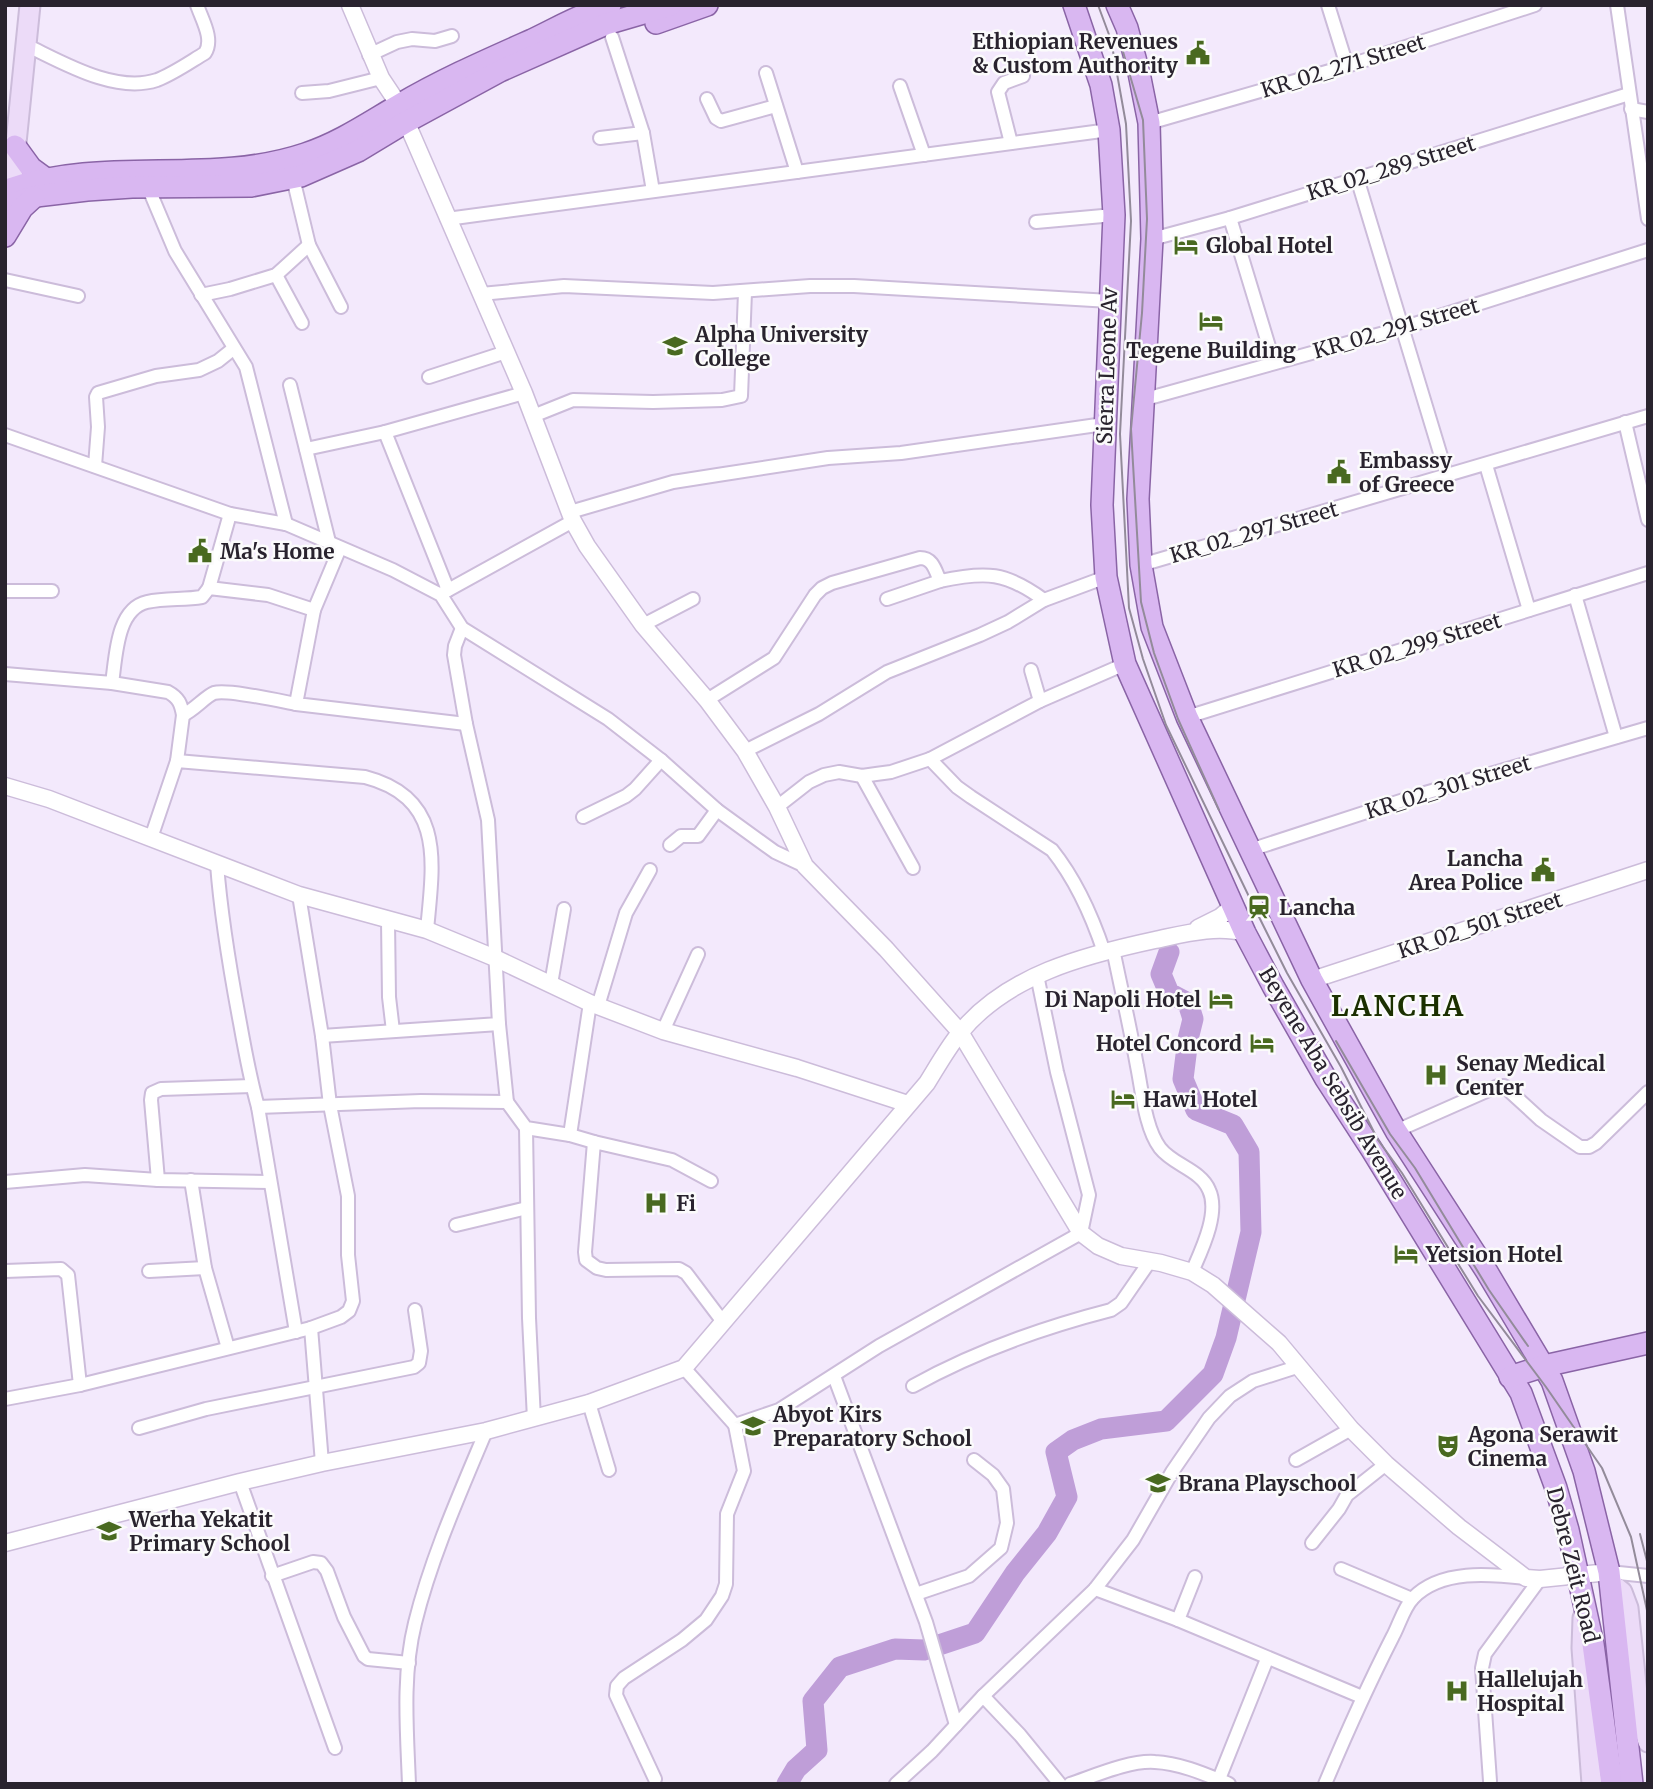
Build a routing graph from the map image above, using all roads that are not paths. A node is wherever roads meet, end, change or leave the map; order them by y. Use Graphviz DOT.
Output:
graph roads {
  1 [pos="30,5"];
  2 [pos="197,5"];
  3 [pos="350,5"];
  4 [pos="575,5"];
  5 [pos="610,5"];
  6 [pos="671,5"];
  7 [pos="707,5"];
  8 [pos="1074,5"];
  9 [pos="1117,5"];
  10 [pos="1328,5"];
  11 [pos="1535,5"];
  12 [pos="1617,5"];
  13 [pos="452,36"];
  14 [pos="612,37"];
  15 [pos="26,45"];
  16 [pos="369,55"];
  17 [pos="1347,66"];
  18 [pos="766,73"];
  19 [pos="1023,76"];
  20 [pos="451,77"];
  21 [pos="381,78"];
  22 [pos="900,86"];
  23 [pos="302,93"];
  24 [pos="1629,94"];
  25 [pos="452,99"];
  26 [pos="706,99"];
  27 [pos="776,106"];
  28 [pos="1631,110"];
  29 [pos="1648,111"];
  30 [pos="402,114"];
  31 [pos="1149,123"];
  32 [pos="1109,130"];
  33 [pos="643,133"];
  34 [pos="600,138"];
  35 [pos="1011,143"];
  36 [pos="15,146"];
  37 [pos="924,155"];
  38 [pos="797,172"];
  39 [pos="293,178"];
  40 [pos="1357,178"];
  41 [pos="148,187"];
  42 [pos="41,188"];
  43 [pos="653,191"];
  44 [pos="8,197"];
  45 [pos="1114,215"];
  46 [pos="1230,218"];
  47 [pos="447,219"];
  48 [pos="1648,219"];
  49 [pos="1037,222"];
  50 [pos="5,237"];
  51 [pos="1153,239"];
  52 [pos="309,245"];
  53 [pos="1648,250"];
  54 [pos="276,275"];
  55 [pos="5,280"];
  56 [pos="745,292"];
  57 [pos="481,294"];
  58 [pos="201,295"];
  59 [pos="78,296"];
  60 [pos="1110,301"];
  61 [pos="341,307"];
  62 [pos="302,323"];
  63 [pos="1402,328"];
  64 [pos="233,349"];
  65 [pos="506,352"];
  66 [pos="1274,363"];
  67 [pos="429,377"];
  68 [pos="290,385"];
  69 [pos="524,393"];
  70 [pos="1142,400"];
  71 [pos="533,416"];
  72 [pos="1648,416"];
  73 [pos="1625,422"];
  74 [pos="1104,424"];
  75 [pos="385,432"];
  76 [pos="5,435"];
  77 [pos="306,449"];
  78 [pos="1486,465"];
  79 [pos="95,466"];
  80 [pos="1447,476"];
  81 [pos="230,514"];
  82 [pos="572,517"];
  83 [pos="1648,520"];
  84 [pos="286,524"];
  85 [pos="335,545"];
  86 [pos="1141,565"];
  87 [pos="1648,573"];
  88 [pos="1106,577"];
  89 [pos="940,580"];
  90 [pos="209,588"];
  91 [pos="5,591"];
  92 [pos="52,591"];
  93 [pos="445,593"];
  94 [pos="1575,596"];
  95 [pos="693,599"];
  96 [pos="887,599"];
  97 [pos="1044,600"];
  98 [pos="314,610"];
  99 [pos="1530,610"];
  100 [pos="643,625"];
  101 [pos="462,628"];
  102 [pos="1125,664"];
  103 [pos="1031,670"];
  104 [pos="5,674"];
  105 [pos="111,683"];
  106 [pos="707,700"];
  107 [pos="1040,701"];
  108 [pos="296,704"];
  109 [pos="183,715"];
  110 [pos="1186,717"];
  111 [pos="466,724"];
  112 [pos="1150,724"];
  113 [pos="1648,728"];
  114 [pos="1616,737"];
  115 [pos="745,751"];
  116 [pos="930,759"];
  117 [pos="661,760"];
  118 [pos="177,761"];
  119 [pos="862,776"];
  120 [pos="5,786"];
  121 [pos="777,807"];
  122 [pos="717,810"];
  123 [pos="583,817"];
  124 [pos="152,838"];
  125 [pos="670,845"];
  126 [pos="1250,850"];
  127 [pos="216,864"];
  128 [pos="805,866"];
  129 [pos="913,869"];
  130 [pos="650,870"];
  131 [pos="1648,870"];
  132 [pos="299,895"];
  133 [pos="1234,906"];
  134 [pos="564,909"];
  135 [pos="388,921"];
  136 [pos="427,930"];
  137 [pos="1245,933"];
  138 [pos="1179,935"];
  139 [pos="1108,951"];
  140 [pos="698,954"];
  141 [pos="495,958"];
  142 [pos="1037,975"];
  143 [pos="1312,980"];
  144 [pos="551,984"];
  145 [pos="594,1004"];
  146 [pos="499,1024"];
  147 [pos="393,1031"];
  148 [pos="663,1031"];
  149 [pos="960,1032"];
  150 [pos="322,1036"];
  151 [pos="251,1086"];
  152 [pos="1648,1093"];
  153 [pos="507,1102"];
  154 [pos="908,1104"];
  155 [pos="330,1105"];
  156 [pos="258,1107"];
  157 [pos="526,1128"];
  158 [pos="1396,1131"];
  159 [pos="570,1135"];
  160 [pos="594,1142"];
  161 [pos="158,1180"];
  162 [pos="191,1180"];
  163 [pos="711,1181"];
  164 [pos="5,1182"];
  165 [pos="270,1182"];
  166 [pos="527,1208"];
  167 [pos="456,1225"];
  168 [pos="1081,1233"];
  169 [pos="1150,1261"];
  170 [pos="205,1268"];
  171 [pos="5,1271"];
  172 [pos="149,1271"];
  173 [pos="1192,1272"];
  174 [pos="1504,1301"];
  175 [pos="415,1310"];
  176 [pos="1476,1318"];
  177 [pos="723,1322"];
  178 [pos="311,1328"];
  179 [pos="296,1332"];
  180 [pos="1648,1343"];
  181 [pos="228,1348"];
  182 [pos="1648,1354"];
  183 [pos="1297,1367"];
  184 [pos="684,1368"];
  185 [pos="1548,1373"];
  186 [pos="834,1376"];
  187 [pos="80,1385"];
  188 [pos="1516,1385"];
  189 [pos="316,1386"];
  190 [pos="913,1386"];
  191 [pos="5,1399"];
  192 [pos="589,1403"];
  193 [pos="534,1419"];
  194 [pos="735,1425"];
  195 [pos="139,1428"];
  196 [pos="1351,1429"];
  197 [pos="485,1432"];
  198 [pos="974,1460"];
  199 [pos="1296,1460"];
  200 [pos="322,1463"];
  201 [pos="1386,1464"];
  202 [pos="608,1470"];
  203 [pos="240,1482"];
  204 [pos="5,1543"];
  205 [pos="1312,1543"];
  206 [pos="1341,1569"];
  207 [pos="272,1576"];
  208 [pos="1578,1576"];
  209 [pos="1648,1576"];
  210 [pos="1195,1577"];
  211 [pos="1610,1578"];
  212 [pos="1533,1579"];
  213 [pos="1095,1589"];
  214 [pos="916,1594"];
  215 [pos="1412,1599"];
  216 [pos="1584,1600"];
  217 [pos="1178,1620"];
  218 [pos="1267,1659"];
  219 [pos="409,1663"];
  220 [pos="983,1696"];
  221 [pos="1362,1697"];
  222 [pos="1605,1723"];
  223 [pos="956,1725"];
  224 [pos="1626,1731"];
  225 [pos="1648,1742"];
  226 [pos="335,1748"];
  227 [pos="655,1779"];
  228 [pos="1490,1781"];
  229 [pos="1222,1782"];
  230 [pos="409,1784"];
  231 [pos="896,1784"];
  232 [pos="1060,1784"];
  233 [pos="1070,1784"];
  234 [pos="1325,1784"];
  235 [pos="1592,1784"];
  236 [pos="1602,1784"];
  237 [pos="1612,1784"];
  238 [pos="1632,1784"];
  239 [pos="1647,1784"];
  1 -- 15 [label="main road"];
  2 -- 15 [label="street"];
  3 -- 16 [label="street"];
  4 -- 20 [label="main road"];
  5 -- 20 [label="main road"];
  6 -- 25 [label="main road"];
  7 -- 14 [label="main road"];
  8 -- 32 [label="main road, Sierra Leone Av"];
  9 -- 31 [label="main road, Sierra Leone Av"];
  10 -- 17 [label="street"];
  11 -- 17 [label="street, KR_02_271 Street"];
  12 -- 24 [label="street"];
  13 -- 16 [label="street"];
  14 -- 25 [label="main road"];
  14 -- 33 [label="street"];
  15 -- 36 [label="main road"];
  16 -- 21 [label="street"];
  17 -- 31 [label="street, KR_02_271 Street"];
  18 -- 27 [label="street"];
  19 -- 35 [label="street"];
  20 -- 30 [label="main road"];
  21 -- 23 [label="street"];
  21 -- 30 [label="street"];
  22 -- 37 [label="street"];
  24 -- 28 [label="street"];
  24 -- 40 [label="street, KR_02_289 Street"];
  25 -- 30 [label="main road"];
  26 -- 27 [label="street"];
  27 -- 38 [label="street"];
  28 -- 29 [label="street"];
  28 -- 48 [label="street"];
  30 -- 39 [label="main road"];
  30 -- 42 [label="main road"];
  30 -- 47 [label="street"];
  31 -- 51 [label="main road, Sierra Leone Av"];
  32 -- 35 [label="street"];
  32 -- 45 [label="main road, Sierra Leone Av"];
  33 -- 34 [label="street"];
  33 -- 43 [label="street"];
  35 -- 37 [label="street"];
  36 -- 42 [label="main road"];
  36 -- 44 [label="main road"];
  37 -- 38 [label="street"];
  38 -- 43 [label="street"];
  39 -- 41 [label="main road"];
  39 -- 52 [label="street"];
  40 -- 46 [label="street, KR_02_289 Street"];
  40 -- 63 [label="street"];
  41 -- 42 [label="main road"];
  41 -- 58 [label="street"];
  42 -- 44 [label="main road"];
  42 -- 50 [label="main road"];
  43 -- 47 [label="street"];
  44 -- 50 [label="main road"];
  45 -- 49 [label="street"];
  45 -- 60 [label="main road, Sierra Leone Av"];
  46 -- 51 [label="street, KR_02_289 Street"];
  46 -- 66 [label="street"];
  47 -- 57 [label="street"];
  51 -- 70 [label="main road, Sierra Leone Av"];
  52 -- 54 [label="street"];
  52 -- 61 [label="street"];
  53 -- 63 [label="street, KR_02_291 Street"];
  54 -- 58 [label="street"];
  54 -- 62 [label="street"];
  55 -- 59 [label="street"];
  56 -- 57 [label="street"];
  56 -- 60 [label="street"];
  56 -- 71 [label="street"];
  57 -- 65 [label="street"];
  58 -- 64 [label="street"];
  60 -- 74 [label="main road, Sierra Leone Av"];
  63 -- 66 [label="street, KR_02_291 Street"];
  63 -- 80 [label="street"];
  64 -- 79 [label="street"];
  64 -- 84 [label="street"];
  65 -- 67 [label="street"];
  65 -- 69 [label="street"];
  66 -- 70 [label="street, KR_02_291 Street"];
  68 -- 77 [label="street"];
  69 -- 71 [label="street"];
  69 -- 75 [label="street"];
  70 -- 86 [label="main road, Sierra Leone Av"];
  71 -- 82 [label="street"];
  72 -- 73 [label="street, KR_02_297 Street"];
  73 -- 78 [label="street, KR_02_297 Street"];
  73 -- 83 [label="street"];
  74 -- 82 [label="street"];
  74 -- 88 [label="main road, Sierra Leone Av"];
  75 -- 77 [label="street"];
  75 -- 93 [label="street"];
  76 -- 79 [label="street"];
  77 -- 85 [label="street"];
  78 -- 80 [label="street, KR_02_297 Street"];
  78 -- 99 [label="street"];
  79 -- 81 [label="street"];
  80 -- 86 [label="street, KR_02_297 Street"];
  81 -- 84 [label="street"];
  81 -- 90 [label="street"];
  82 -- 93 [label="street"];
  82 -- 100 [label="street"];
  84 -- 85 [label="street"];
  85 -- 93 [label="street"];
  85 -- 98 [label="street"];
  86 -- 110 [label="main road, Sierra Leone Av"];
  87 -- 94 [label="street, KR_02_299 Street"];
  88 -- 97 [label="street"];
  88 -- 102 [label="main road, Sierra Leone Av"];
  89 -- 96 [label="street"];
  89 -- 97 [label="street"];
  89 -- 106 [label="street"];
  90 -- 98 [label="street"];
  90 -- 105 [label="street"];
  91 -- 92 [label="street"];
  93 -- 101 [label="street"];
  94 -- 99 [label="street, KR_02_299 Street"];
  94 -- 114 [label="street"];
  95 -- 100 [label="street"];
  97 -- 115 [label="street"];
  98 -- 108 [label="street"];
  99 -- 110 [label="street, KR_02_299 Street"];
  100 -- 106 [label="street"];
  101 -- 111 [label="street"];
  101 -- 117 [label="street"];
  102 -- 107 [label="street"];
  102 -- 112 [label="main road, Sierra Leone Av"];
  103 -- 107 [label="street"];
  104 -- 105 [label="street"];
  105 -- 109 [label="street"];
  106 -- 115 [label="street"];
  107 -- 116 [label="street"];
  108 -- 109 [label="street"];
  108 -- 111 [label="street"];
  109 -- 118 [label="street"];
  110 -- 126 [label="main road, Beyene Aba Sebsib Avenue"];
  111 -- 141 [label="street"];
  112 -- 133 [label="main road, Beyene Aba Sebsib Avenue"];
  113 -- 114 [label="street, KR_02_301 Street"];
  114 -- 126 [label="street, KR_02_301 Street"];
  115 -- 121 [label="street"];
  116 -- 119 [label="street"];
  116 -- 139 [label="street"];
  117 -- 122 [label="street"];
  117 -- 123 [label="street"];
  118 -- 124 [label="street"];
  118 -- 136 [label="street"];
  119 -- 121 [label="street"];
  119 -- 129 [label="street"];
  120 -- 124 [label="street"];
  121 -- 128 [label="street"];
  122 -- 125 [label="street"];
  122 -- 128 [label="street"];
  124 -- 127 [label="street"];
  126 -- 143 [label="main road, Beyene Aba Sebsib Avenue"];
  127 -- 132 [label="street"];
  127 -- 151 [label="street"];
  128 -- 149 [label="street"];
  130 -- 145 [label="street"];
  131 -- 143 [label="street, KR_02_501 Street"];
  132 -- 135 [label="street"];
  132 -- 150 [label="street"];
  133 -- 137 [label="main road, Beyene Aba Sebsib Avenue"];
  133 -- 138 [label="street"];
  134 -- 144 [label="street"];
  135 -- 136 [label="street"];
  135 -- 147 [label="street"];
  136 -- 141 [label="street"];
  137 -- 138 [label="street"];
  137 -- 176 [label="main road, Beyene Aba Sebsib Avenue"];
  138 -- 139 [label="street"];
  139 -- 142 [label="street"];
  139 -- 173 [label="street"];
  140 -- 148 [label="street"];
  141 -- 144 [label="street"];
  141 -- 146 [label="street"];
  142 -- 149 [label="street"];
  142 -- 168 [label="street"];
  143 -- 158 [label="main road, Beyene Aba Sebsib Avenue"];
  144 -- 145 [label="street"];
  145 -- 148 [label="street"];
  145 -- 159 [label="street"];
  146 -- 147 [label="street"];
  146 -- 153 [label="street"];
  147 -- 150 [label="street"];
  148 -- 154 [label="street"];
  149 -- 154 [label="street"];
  149 -- 168 [label="street"];
  150 -- 155 [label="street"];
  151 -- 156 [label="street"];
  151 -- 161 [label="street"];
  152 -- 158 [label="street"];
  153 -- 155 [label="street"];
  153 -- 157 [label="street"];
  154 -- 177 [label="street"];
  155 -- 156 [label="street"];
  155 -- 178 [label="street"];
  156 -- 165 [label="street"];
  157 -- 159 [label="street"];
  157 -- 166 [label="street"];
  158 -- 174 [label="main road, Beyene Aba Sebsib Avenue"];
  159 -- 160 [label="street"];
  160 -- 163 [label="street"];
  160 -- 177 [label="street"];
  161 -- 162 [label="street"];
  161 -- 164 [label="street"];
  162 -- 165 [label="street"];
  162 -- 170 [label="street"];
  165 -- 179 [label="street"];
  166 -- 167 [label="street"];
  166 -- 193 [label="street"];
  168 -- 169 [label="street"];
  168 -- 186 [label="street"];
  169 -- 173 [label="street"];
  169 -- 190 [label="street"];
  170 -- 172 [label="street"];
  170 -- 181 [label="street"];
  171 -- 187 [label="street"];
  173 -- 183 [label="street"];
  174 -- 176 [label="main road"];
  174 -- 185 [label="main road, Beyene Aba Sebsib Avenue"];
  175 -- 189 [label="street"];
  176 -- 188 [label="main road, Beyene Aba Sebsib Avenue"];
  177 -- 184 [label="street"];
  178 -- 179 [label="street"];
  178 -- 189 [label="street"];
  179 -- 181 [label="street"];
  180 -- 185 [label="main road"];
  181 -- 187 [label="street"];
  182 -- 185 [label="main road"];
  183 -- 196 [label="street"];
  183 -- 213 [label="street"];
  184 -- 192 [label="street"];
  184 -- 194 [label="street"];
  185 -- 188 [label="main road"];
  185 -- 211 [label="main road, Beyene Aba Sebsib Avenue"];
  186 -- 194 [label="street"];
  186 -- 214 [label="street"];
  187 -- 191 [label="street"];
  188 -- 208 [label="main road, Debre Zeit Road"];
  189 -- 195 [label="street"];
  189 -- 200 [label="street"];
  192 -- 193 [label="street"];
  192 -- 202 [label="street"];
  193 -- 197 [label="street"];
  194 -- 227 [label="street"];
  196 -- 199 [label="street"];
  196 -- 201 [label="street"];
  197 -- 200 [label="street"];
  197 -- 219 [label="street"];
  198 -- 214 [label="street"];
  200 -- 203 [label="street"];
  201 -- 205 [label="street"];
  201 -- 212 [label="street"];
  203 -- 204 [label="street"];
  203 -- 207 [label="street"];
  206 -- 215 [label="street"];
  207 -- 219 [label="street"];
  207 -- 226 [label="street"];
  208 -- 211 [label="street"];
  208 -- 212 [label="street"];
  208 -- 216 [label="main road, Debre Zeit Road"];
  209 -- 211 [label="street"];
  210 -- 217 [label="street"];
  211 -- 224 [label="main road, Beyene Aba Sebsib Avenue"];
  211 -- 225 [label="main road"];
  212 -- 215 [label="street"];
  212 -- 228 [label="street"];
  213 -- 217 [label="street"];
  213 -- 220 [label="street"];
  214 -- 223 [label="street"];
  215 -- 221 [label="street"];
  216 -- 222 [label="main road, Debre Zeit Road"];
  216 -- 235 [label="main road"];
  217 -- 218 [label="street"];
  218 -- 221 [label="street"];
  218 -- 229 [label="street"];
  219 -- 230 [label="street"];
  220 -- 223 [label="street"];
  220 -- 232 [label="street"];
  221 -- 234 [label="street"];
  222 -- 236 [label="main road"];
  222 -- 237 [label="main road, Debre Zeit Road"];
  223 -- 231 [label="street"];
  224 -- 238 [label="main road, Beyene Aba Sebsib Avenue"];
  224 -- 239 [label="main road"];
  229 -- 233 [label="street"];
}
